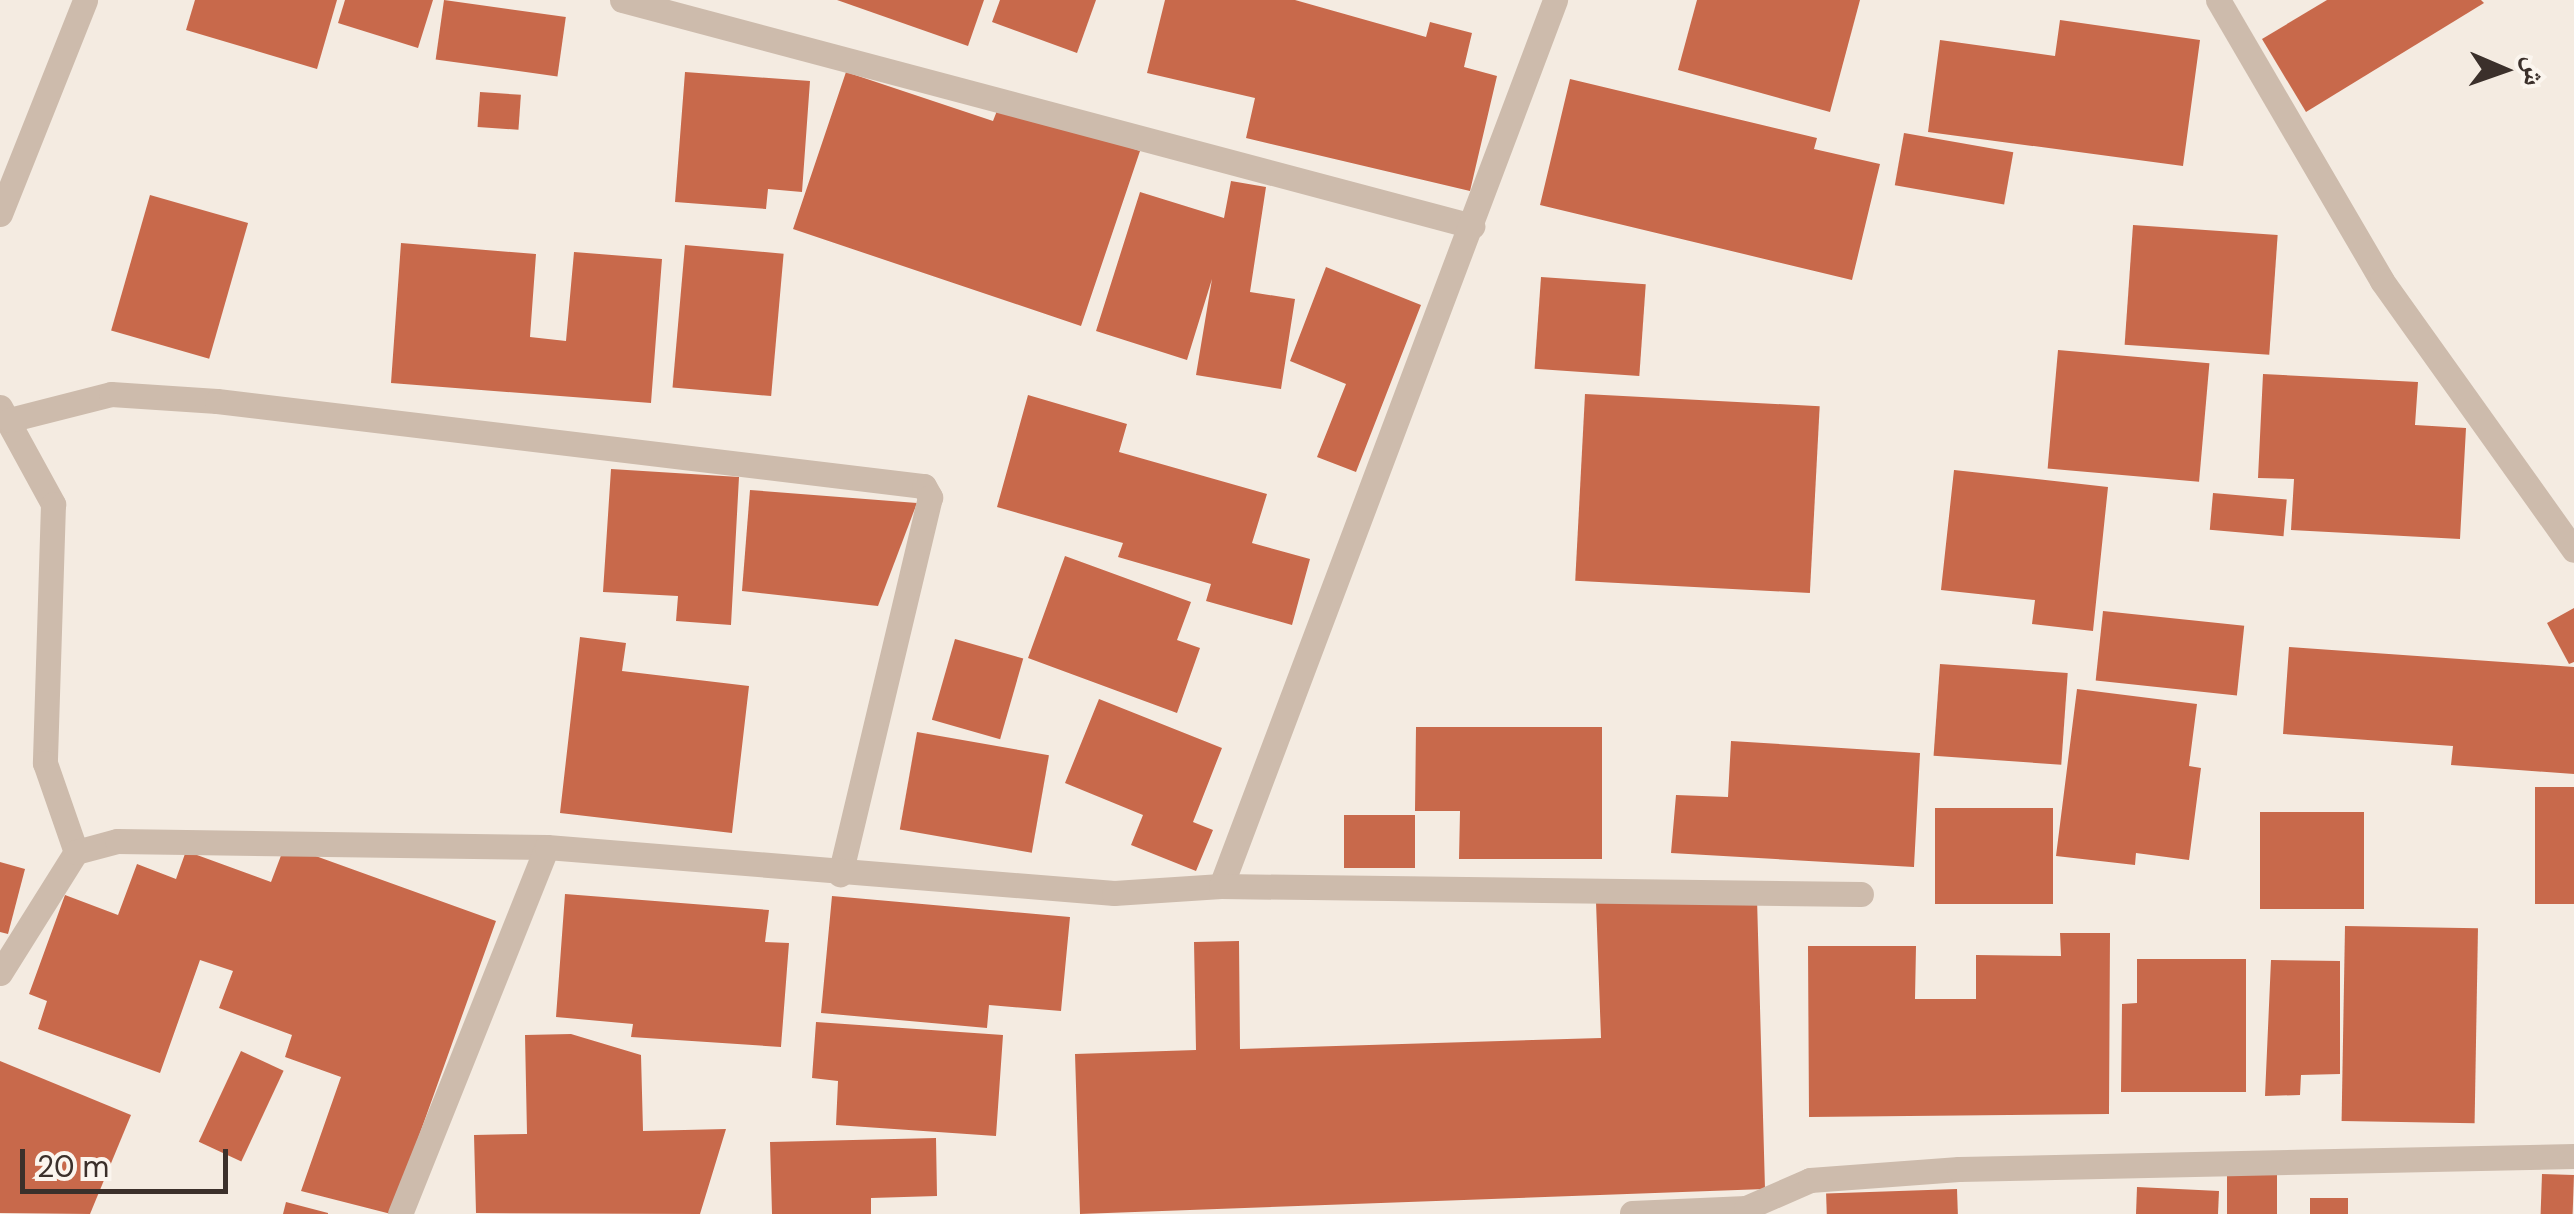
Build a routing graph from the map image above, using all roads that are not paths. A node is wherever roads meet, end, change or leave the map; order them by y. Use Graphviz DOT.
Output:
graph roads {
  1 [pos="85,0"];
  2 [pos="622,0"];
  3 [pos="1555,0"];
  4 [pos="2218,0"];
  5 [pos="0,214"];
  6 [pos="1472,226"];
  7 [pos="4,413"];
  8 [pos="2574,550"];
  9 [pos="548,848"];
  10 [pos="76,852"];
  11 [pos="840,874"];
  12 [pos="1221,886"];
  13 [pos="1861,894"];
  14 [pos="0,973"];
  15 [pos="2574,1156"];
  16 [pos="1632,1213"];
  17 [pos="400,1214"];
  1 -- 5 [label="street"];
  2 -- 6 [label="street"];
  3 -- 6 [label="street"];
  4 -- 8 [label="street"];
  6 -- 12 [label="street"];
  7 -- 10 [label="street"];
  7 -- 11 [label="street"];
  9 -- 10 [label="street"];
  9 -- 11 [label="street"];
  9 -- 17 [label="street"];
  10 -- 14 [label="street"];
  11 -- 12 [label="street"];
  12 -- 13 [label="street"];
  15 -- 16 [label="street"];
}
